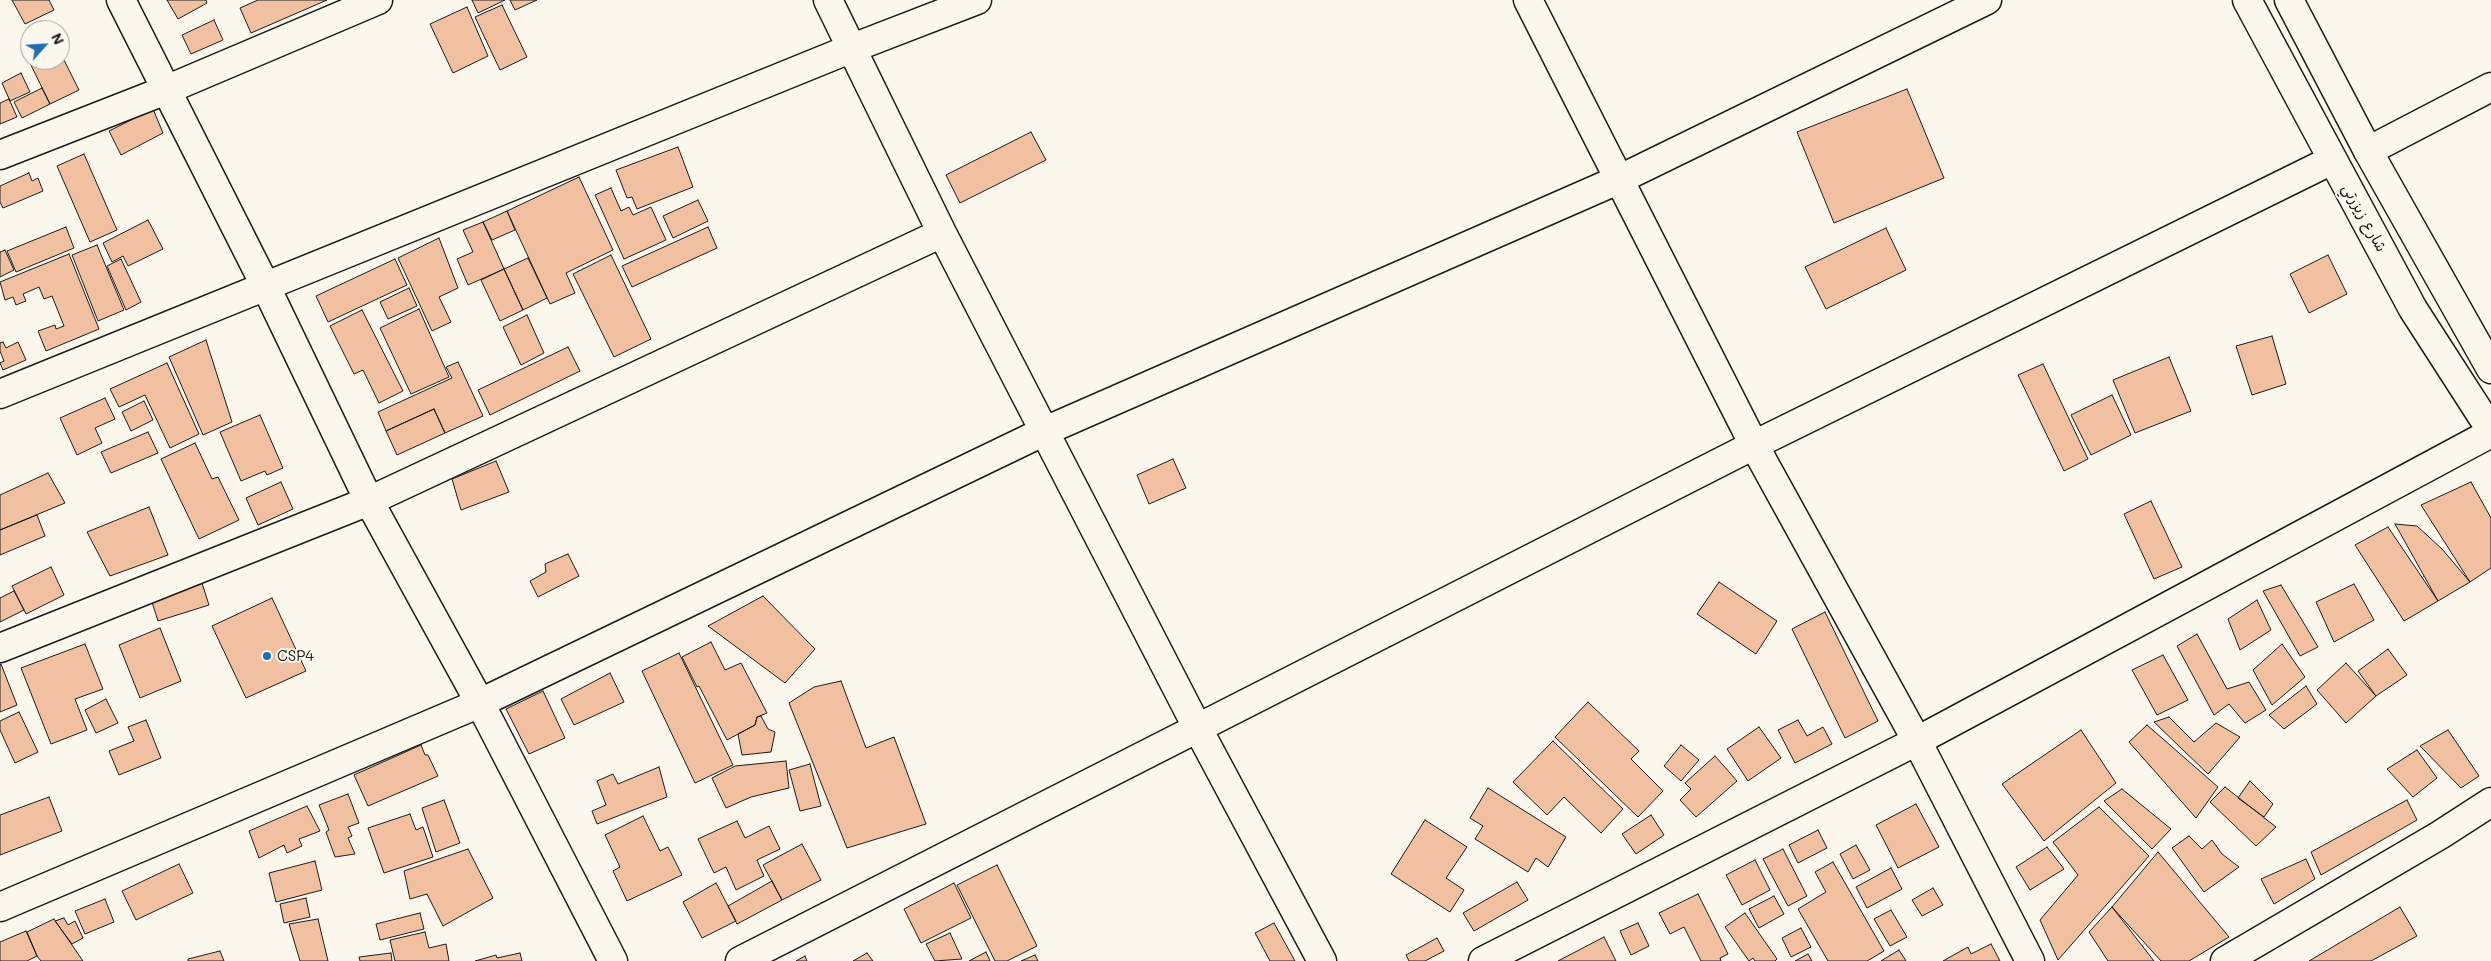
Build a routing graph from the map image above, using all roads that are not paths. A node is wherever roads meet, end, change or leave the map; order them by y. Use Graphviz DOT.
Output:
graph roads {
  1 [pos="121,0"];
  2 [pos="378,0"];
  3 [pos="828,0"];
  4 [pos="977,0"];
  5 [pos="1528,0"];
  6 [pos="1988,0"];
  7 [pos="2247,0"];
  8 [pos="2289,0"];
  9 [pos="850,49"];
  10 [pos="2491,87"];
  11 [pos="166,90"];
  12 [pos="2368,150"];
  13 [pos="0,155"];
  14 [pos="2332,160"];
  15 [pos="1620,180"];
  16 [pos="942,233"];
  17 [pos="266,287"];
  18 [pos="2491,369"];
  19 [pos="0,394"];
  20 [pos="1046,431"];
  21 [pos="2491,432"];
  22 [pos="1754,445"];
  23 [pos="369,501"];
  24 [pos="0,648"];
  25 [pos="480,703"];
  26 [pos="1196,728"];
  27 [pos="1917,741"];
  28 [pos="2491,802"];
  29 [pos="0,907"];
  30 [pos="612,961"];
  31 [pos="740,961"];
  32 [pos="1322,961"];
  33 [pos="1483,961"];
  34 [pos="2030,961"];
  35 [pos="2224,961"];
  1 -- 11 [label="street"];
  2 -- 11 [label="street"];
  3 -- 9 [label="street"];
  4 -- 9 [label="street"];
  5 -- 15 [label="street"];
  6 -- 15 [label="street"];
  7 -- 14 [label="street, شارع زيزرتي"];
  8 -- 12 [label="street"];
  9 -- 16 [label="street"];
  9 -- 17 [label="street"];
  10 -- 12 [label="street"];
  11 -- 13 [label="street"];
  11 -- 17 [label="street"];
  12 -- 18 [label="street"];
  14 -- 21 [label="street, شارع زيزرتي"];
  14 -- 22 [label="street"];
  15 -- 20 [label="street"];
  15 -- 22 [label="street"];
  16 -- 20 [label="street"];
  16 -- 23 [label="street"];
  17 -- 19 [label="street"];
  17 -- 23 [label="street"];
  20 -- 25 [label="street"];
  20 -- 26 [label="street"];
  21 -- 27 [label="street"];
  22 -- 26 [label="street"];
  22 -- 27 [label="street"];
  23 -- 24 [label="street"];
  23 -- 25 [label="street"];
  25 -- 29 [label="street"];
  25 -- 30 [label="street"];
  26 -- 31 [label="street"];
  26 -- 32 [label="street"];
  27 -- 33 [label="street"];
  27 -- 34 [label="street"];
  28 -- 35 [label="street"];
}
